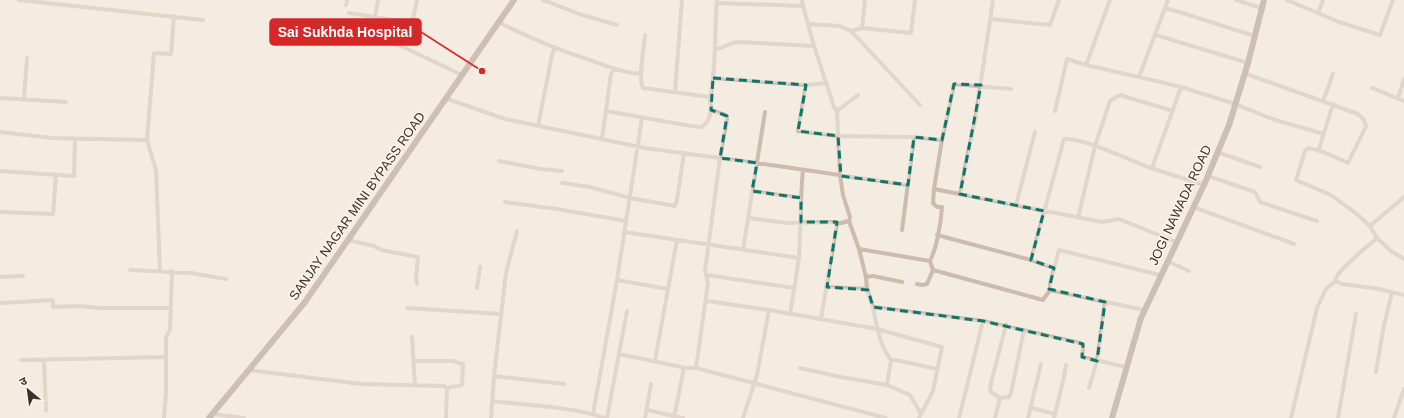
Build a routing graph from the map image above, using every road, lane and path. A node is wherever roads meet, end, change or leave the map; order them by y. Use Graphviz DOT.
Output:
graph roads {
  1 [pos="19,0"];
  2 [pos="347,0"];
  3 [pos="378,0"];
  4 [pos="417,0"];
  5 [pos="514,0"];
  6 [pos="543,0"];
  7 [pos="682,0"];
  8 [pos="802,0"];
  9 [pos="865,0"];
  10 [pos="915,0"];
  11 [pos="993,0"];
  12 [pos="1059,0"];
  13 [pos="1110,0"];
  14 [pos="1168,0"];
  15 [pos="1236,0"];
  16 [pos="1264,0"];
  17 [pos="1286,0"];
  18 [pos="1323,0"];
  19 [pos="1393,0"];
  20 [pos="717,1"];
  21 [pos="346,5"];
  22 [pos="802,6"];
  23 [pos="1165,8"];
  24 [pos="1262,8"];
  25 [pos="349,13"];
  26 [pos="1318,13"];
  27 [pos="174,16"];
  28 [pos="375,17"];
  29 [pos="991,19"];
  30 [pos="203,20"];
  31 [pos="498,22"];
  32 [pos="808,24"];
  33 [pos="617,25"];
  34 [pos="862,28"];
  35 [pos="852,31"];
  36 [pos="645,35"];
  37 [pos="1156,35"];
  38 [pos="1255,36"];
  39 [pos="378,40"];
  40 [pos="814,46"];
  41 [pos="555,48"];
  42 [pos="715,50"];
  43 [pos="27,58"];
  44 [pos="1248,62"];
  45 [pos="1086,65"];
  46 [pos="614,68"];
  47 [pos="1244,73"];
  48 [pos="641,74"];
  49 [pos="1332,74"];
  50 [pos="462,75"];
  51 [pos="1139,77"];
  52 [pos="713,78"];
  53 [pos="1404,79"];
  54 [pos="827,84"];
  55 [pos="806,85"];
  56 [pos="981,85"];
  57 [pos="1182,86"];
  58 [pos="1372,88"];
  59 [pos="1011,89"];
  60 [pos="674,92"];
  61 [pos="858,95"];
  62 [pos="710,97"];
  63 [pos="0,98"];
  64 [pos="445,98"];
  65 [pos="1398,98"];
  66 [pos="24,99"];
  67 [pos="1323,101"];
  68 [pos="1404,101"];
  69 [pos="66,102"];
  70 [pos="1235,104"];
  71 [pos="1333,104"];
  72 [pos="920,106"];
  73 [pos="711,110"];
  74 [pos="606,111"];
  75 [pos="837,111"];
  76 [pos="1055,111"];
  77 [pos="1173,111"];
  78 [pos="764,112"];
  79 [pos="642,118"];
  80 [pos="538,126"];
  81 [pos="0,132"];
  82 [pos="1034,132"];
  83 [pos="1324,134"];
  84 [pos="838,136"];
  85 [pos="914,137"];
  86 [pos="75,139"];
  87 [pos="602,139"];
  88 [pos="147,140"];
  89 [pos="942,140"];
  90 [pos="637,146"];
  91 [pos="1095,146"];
  92 [pos="1319,149"];
  93 [pos="1217,152"];
  94 [pos="684,153"];
  95 [pos="720,158"];
  96 [pos="499,161"];
  97 [pos="756,163"];
  98 [pos="1260,167"];
  99 [pos="1152,168"];
  100 [pos="803,170"];
  101 [pos="0,171"];
  102 [pos="562,171"];
  103 [pos="56,174"];
  104 [pos="840,176"];
  105 [pos="1208,176"];
  106 [pos="562,182"];
  107 [pos="908,185"];
  108 [pos="1204,185"];
  109 [pos="934,189"];
  110 [pos="752,191"];
  111 [pos="960,194"];
  112 [pos="1404,197"];
  113 [pos="630,198"];
  114 [pos="800,198"];
  115 [pos="505,202"];
  116 [pos="1016,206"];
  117 [pos="1193,207"];
  118 [pos="1044,211"];
  119 [pos="0,212"];
  120 [pos="749,218"];
  121 [pos="1078,218"];
  122 [pos="1317,221"];
  123 [pos="626,222"];
  124 [pos="801,222"];
  125 [pos="850,222"];
  126 [pos="837,224"];
  127 [pos="1370,226"];
  128 [pos="902,230"];
  129 [pos="517,231"];
  130 [pos="624,232"];
  131 [pos="937,235"];
  132 [pos="1377,238"];
  133 [pos="348,240"];
  134 [pos="677,240"];
  135 [pos="1176,242"];
  136 [pos="1294,244"];
  137 [pos="709,245"];
  138 [pos="859,249"];
  139 [pos="743,250"];
  140 [pos="798,258"];
  141 [pos="1404,259"];
  142 [pos="1031,260"];
  143 [pos="930,261"];
  144 [pos="1167,261"];
  145 [pos="480,267"];
  146 [pos="1054,268"];
  147 [pos="130,270"];
  148 [pos="933,270"];
  149 [pos="160,271"];
  150 [pos="172,271"];
  151 [pos="1189,271"];
  152 [pos="707,275"];
  153 [pos="1160,275"];
  154 [pos="23,276"];
  155 [pos="0,277"];
  156 [pos="866,277"];
  157 [pos="226,278"];
  158 [pos="617,280"];
  159 [pos="1335,281"];
  160 [pos="902,282"];
  161 [pos="417,284"];
  162 [pos="917,284"];
  163 [pos="827,287"];
  164 [pos="477,288"];
  165 [pos="794,288"];
  166 [pos="668,289"];
  167 [pos="867,289"];
  168 [pos="1050,290"];
  169 [pos="1392,293"];
  170 [pos="1404,295"];
  171 [pos="706,301"];
  172 [pos="1105,302"];
  173 [pos="0,303"];
  174 [pos="873,307"];
  175 [pos="171,308"];
  176 [pos="407,308"];
  177 [pos="769,310"];
  178 [pos="1144,310"];
  179 [pos="627,311"];
  180 [pos="501,314"];
  181 [pos="790,314"];
  182 [pos="1356,314"];
  183 [pos="821,319"];
  184 [pos="984,321"];
  185 [pos="1006,325"];
  186 [pos="877,330"];
  187 [pos="1024,330"];
  188 [pos="412,337"];
  189 [pos="619,354"];
  190 [pos="166,357"];
  191 [pos="21,360"];
  192 [pos="44,360"];
  193 [pos="890,360"];
  194 [pos="413,361"];
  195 [pos="1097,361"];
  196 [pos="655,362"];
  197 [pos="1041,364"];
  198 [pos="1066,365"];
  199 [pos="1126,367"];
  200 [pos="684,368"];
  201 [pos="696,368"];
  202 [pos="800,368"];
  203 [pos="937,369"];
  204 [pos="248,370"];
  205 [pos="1376,372"];
  206 [pos="494,376"];
  207 [pos="753,382"];
  208 [pos="564,384"];
  209 [pos="651,384"];
  210 [pos="887,385"];
  211 [pos="415,386"];
  212 [pos="447,388"];
  213 [pos="1089,388"];
  214 [pos="1404,389"];
  215 [pos="1000,398"];
  216 [pos="492,401"];
  217 [pos="1031,408"];
  218 [pos="647,410"];
  219 [pos="46,411"];
  220 [pos="592,414"];
  221 [pos="211,416"];
  222 [pos="920,416"];
  223 [pos="1054,416"];
  224 [pos="675,417"];
  225 [pos="164,418"];
  226 [pos="244,418"];
  227 [pos="446,418"];
  228 [pos="491,418"];
  229 [pos="606,418"];
  230 [pos="645,418"];
  231 [pos="683,418"];
  232 [pos="743,418"];
  233 [pos="886,418"];
  234 [pos="959,418"];
  235 [pos="995,418"];
  236 [pos="1028,418"];
  237 [pos="1112,418"];
  238 [pos="1291,418"];
  239 [pos="1338,418"];
  240 [pos="1394,418"];
  1 -- 27 [label="street"];
  2 -- 21 [label="street"];
  3 -- 28 [label="street"];
  4 -- 28 [label="street"];
  5 -- 31 [label="street, SANJAY NAGAR MINI BYPASS ROAD"];
  6 -- 33 [label="street"];
  7 -- 60 [label="street"];
  8 -- 22 [label="street"];
  9 -- 34 [label="street"];
  10 -- 34 [label="street"];
  11 -- 29 [label="street"];
  12 -- 29 [label="street"];
  13 -- 45 [label="street"];
  14 -- 23 [label="street"];
  15 -- 24 [label="street"];
  16 -- 24 [label="street, JOGI NAWADA ROAD"];
  17 -- 26 [label="street"];
  18 -- 26 [label="street"];
  19 -- 26 [label="street"];
  20 -- 22 [label="street"];
  20 -- 42 [label="street"];
  22 -- 32 [label="street"];
  23 -- 37 [label="street"];
  23 -- 38 [label="street"];
  24 -- 38 [label="street, JOGI NAWADA ROAD"];
  25 -- 28 [label="street"];
  27 -- 30 [label="street"];
  27 -- 88 [label="street"];
  29 -- 56 [label="street"];
  31 -- 41 [label="street"];
  31 -- 50 [label="street, SANJAY NAGAR MINI BYPASS ROAD"];
  32 -- 35 [label="street"];
  32 -- 40 [label="street"];
  34 -- 35 [label="street"];
  35 -- 72 [label="street"];
  36 -- 48 [label="street"];
  37 -- 44 [label="street"];
  37 -- 51 [label="street"];
  38 -- 44 [label="street, JOGI NAWADA ROAD"];
  39 -- 50 [label="street"];
  40 -- 42 [label="street"];
  40 -- 54 [label="street"];
  41 -- 46 [label="street"];
  41 -- 80 [label="street"];
  42 -- 52 [label="street"];
  43 -- 66 [label="street"];
  44 -- 47 [label="street, JOGI NAWADA ROAD"];
  45 -- 51 [label="street"];
  45 -- 76 [label="street"];
  46 -- 48 [label="street"];
  46 -- 74 [label="street"];
  47 -- 67 [label="street"];
  47 -- 70 [label="street, JOGI NAWADA ROAD"];
  48 -- 60 [label="street"];
  49 -- 67 [label="street"];
  50 -- 64 [label="street, SANJAY NAGAR MINI BYPASS ROAD"];
  51 -- 57 [label="street"];
  52 -- 55 [label="street"];
  52 -- 62 [label="street"];
  53 -- 65 [label="street"];
  54 -- 55 [label="street"];
  54 -- 75 [label="street"];
  55 -- 84 [label="street"];
  56 -- 59 [label="street"];
  56 -- 89 [label="street"];
  56 -- 111 [label="street"];
  57 -- 70 [label="street"];
  57 -- 77 [label="street"];
  58 -- 65 [label="street"];
  60 -- 62 [label="street"];
  61 -- 75 [label="street"];
  62 -- 73 [label="street"];
  63 -- 66 [label="street"];
  64 -- 80 [label="street"];
  64 -- 133 [label="street, SANJAY NAGAR MINI BYPASS ROAD"];
  65 -- 68 [label="street"];
  66 -- 69 [label="street"];
  67 -- 71 [label="street"];
  70 -- 83 [label="street"];
  70 -- 93 [label="street, JOGI NAWADA ROAD"];
  71 -- 83 [label="street"];
  71 -- 92 [label="street"];
  73 -- 79 [label="street"];
  73 -- 95 [label="street"];
  74 -- 79 [label="street"];
  74 -- 87 [label="street"];
  75 -- 84 [label="street"];
  77 -- 91 [label="street"];
  77 -- 99 [label="street"];
  78 -- 97 [label="street"];
  79 -- 90 [label="street"];
  80 -- 87 [label="street"];
  81 -- 86 [label="street"];
  82 -- 116 [label="street"];
  83 -- 92 [label="street"];
  84 -- 85 [label="street"];
  84 -- 104 [label="street"];
  85 -- 89 [label="street"];
  85 -- 107 [label="street"];
  86 -- 88 [label="street"];
  86 -- 103 [label="street"];
  87 -- 90 [label="street"];
  88 -- 149 [label="street"];
  89 -- 109 [label="street"];
  90 -- 94 [label="street"];
  90 -- 113 [label="street"];
  91 -- 99 [label="street"];
  91 -- 118 [label="street"];
  91 -- 121 [label="street"];
  92 -- 127 [label="street"];
  93 -- 98 [label="street"];
  93 -- 105 [label="street, JOGI NAWADA ROAD"];
  94 -- 95 [label="street"];
  94 -- 113 [label="street"];
  95 -- 97 [label="street"];
  95 -- 137 [label="street"];
  96 -- 102 [label="street"];
  97 -- 100 [label="street"];
  97 -- 110 [label="street"];
  99 -- 108 [label="street"];
  100 -- 104 [label="street"];
  100 -- 114 [label="street"];
  101 -- 103 [label="street"];
  103 -- 119 [label="street"];
  104 -- 107 [label="street"];
  104 -- 125 [label="street"];
  105 -- 108 [label="street, JOGI NAWADA ROAD"];
  105 -- 122 [label="street"];
  106 -- 113 [label="street"];
  107 -- 128 [label="street"];
  108 -- 117 [label="street, JOGI NAWADA ROAD"];
  109 -- 111 [label="street"];
  109 -- 131 [label="street"];
  110 -- 114 [label="street"];
  110 -- 120 [label="street"];
  111 -- 116 [label="street"];
  112 -- 127 [label="street"];
  113 -- 123 [label="street"];
  114 -- 124 [label="street"];
  115 -- 123 [label="street"];
  116 -- 118 [label="street"];
  117 -- 135 [label="street, JOGI NAWADA ROAD"];
  117 -- 136 [label="street"];
  118 -- 121 [label="street"];
  118 -- 142 [label="street"];
  120 -- 124 [label="street"];
  120 -- 139 [label="street"];
  121 -- 135 [label="street"];
  123 -- 130 [label="street"];
  124 -- 126 [label="street"];
  124 -- 140 [label="street"];
  125 -- 126 [label="street"];
  125 -- 138 [label="street"];
  126 -- 163 [label="street"];
  127 -- 132 [label="street"];
  129 -- 180 [label="street"];
  130 -- 134 [label="street"];
  130 -- 158 [label="street"];
  131 -- 142 [label="street"];
  131 -- 143 [label="street"];
  132 -- 141 [label="street"];
  132 -- 159 [label="street"];
  133 -- 161 [label="street"];
  133 -- 204 [label="street, SANJAY NAGAR MINI BYPASS ROAD"];
  134 -- 137 [label="street"];
  134 -- 166 [label="street"];
  135 -- 144 [label="street, JOGI NAWADA ROAD"];
  137 -- 139 [label="street"];
  137 -- 152 [label="street"];
  138 -- 143 [label="street"];
  138 -- 156 [label="street"];
  139 -- 140 [label="street"];
  140 -- 165 [label="street"];
  142 -- 146 [label="street"];
  143 -- 148 [label="street"];
  144 -- 151 [label="street"];
  144 -- 153 [label="street, JOGI NAWADA ROAD"];
  145 -- 164 [label="street"];
  146 -- 153 [label="street"];
  146 -- 168 [label="street"];
  147 -- 149 [label="street"];
  148 -- 162 [label="street"];
  148 -- 168 [label="street"];
  149 -- 150 [label="street"];
  150 -- 157 [label="street"];
  150 -- 175 [label="street"];
  152 -- 165 [label="street"];
  152 -- 171 [label="street"];
  153 -- 178 [label="street, JOGI NAWADA ROAD"];
  154 -- 155 [label="street"];
  156 -- 160 [label="street"];
  156 -- 167 [label="street"];
  158 -- 166 [label="street"];
  158 -- 220 [label="street"];
  159 -- 169 [label="street"];
  159 -- 238 [label="street"];
  163 -- 167 [label="street"];
  163 -- 183 [label="street"];
  165 -- 181 [label="street"];
  166 -- 196 [label="street"];
  167 -- 174 [label="street"];
  168 -- 172 [label="street"];
  169 -- 170 [label="street"];
  169 -- 205 [label="street"];
  171 -- 177 [label="street"];
  171 -- 201 [label="street"];
  172 -- 178 [label="street"];
  172 -- 195 [label="street"];
  173 -- 175 [label="street"];
  174 -- 184 [label="street"];
  174 -- 186 [label="street"];
  175 -- 190 [label="street"];
  176 -- 180 [label="street"];
  177 -- 181 [label="street"];
  177 -- 207 [label="street"];
  178 -- 199 [label="street, JOGI NAWADA ROAD"];
  179 -- 189 [label="street"];
  180 -- 206 [label="street"];
  181 -- 183 [label="street"];
  182 -- 239 [label="street"];
  183 -- 186 [label="street"];
  184 -- 185 [label="street"];
  184 -- 234 [label="street"];
  185 -- 187 [label="street"];
  185 -- 215 [label="street"];
  186 -- 193 [label="street"];
  186 -- 203 [label="street"];
  187 -- 195 [label="street"];
  187 -- 215 [label="street"];
  188 -- 194 [label="street"];
  189 -- 196 [label="street"];
  189 -- 229 [label="street"];
  190 -- 192 [label="street"];
  190 -- 225 [label="street"];
  191 -- 192 [label="street"];
  192 -- 219 [label="street"];
  193 -- 203 [label="street"];
  193 -- 210 [label="street"];
  194 -- 211 [label="street"];
  194 -- 212 [label="street"];
  195 -- 199 [label="street"];
  195 -- 213 [label="street"];
  196 -- 200 [label="street"];
  197 -- 217 [label="street"];
  198 -- 223 [label="street"];
  199 -- 237 [label="street, JOGI NAWADA ROAD"];
  200 -- 201 [label="street"];
  200 -- 224 [label="street"];
  201 -- 207 [label="street"];
  202 -- 210 [label="street"];
  203 -- 222 [label="street"];
  204 -- 211 [label="street"];
  204 -- 221 [label="street, SANJAY NAGAR MINI BYPASS ROAD"];
  206 -- 208 [label="street"];
  206 -- 216 [label="street"];
  207 -- 232 [label="street"];
  207 -- 233 [label="street"];
  209 -- 218 [label="street"];
  210 -- 222 [label="street"];
  211 -- 212 [label="street"];
  212 -- 227 [label="street"];
  214 -- 240 [label="street"];
  215 -- 235 [label="street"];
  216 -- 220 [label="street"];
  216 -- 228 [label="street"];
  217 -- 223 [label="street"];
  217 -- 236 [label="street"];
  218 -- 224 [label="street"];
  218 -- 230 [label="street"];
  220 -- 229 [label="street"];
  221 -- 226 [label="street"];
  224 -- 231 [label="street"];
}
